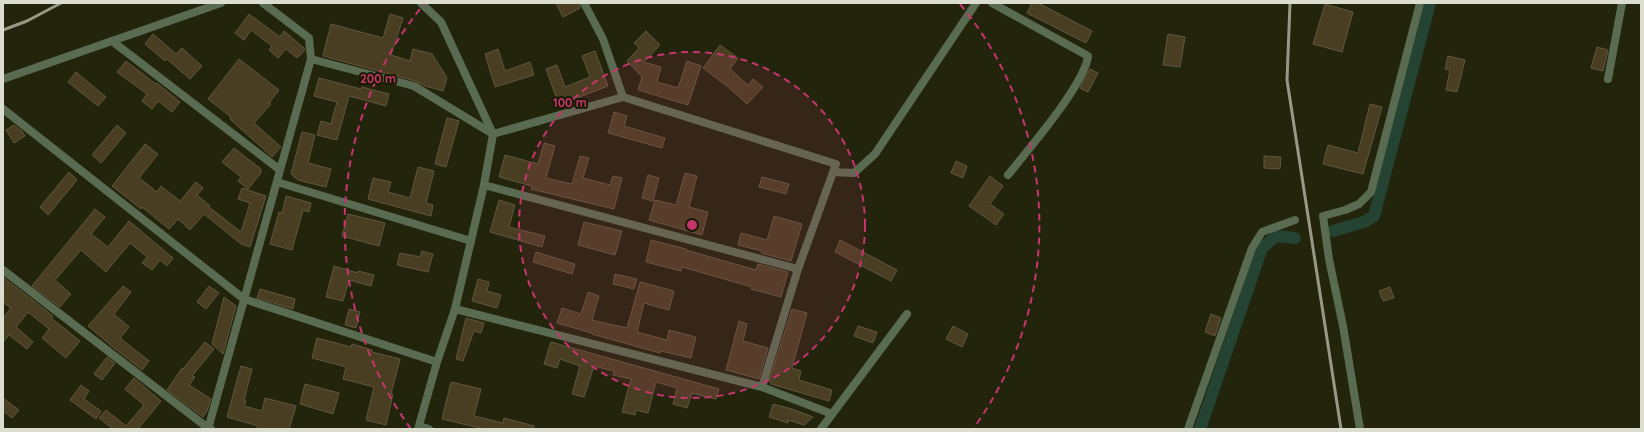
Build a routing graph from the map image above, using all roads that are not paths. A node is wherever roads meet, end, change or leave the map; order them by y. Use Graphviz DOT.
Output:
graph roads {
  1 [pos="221,3"];
  2 [pos="264,3"];
  3 [pos="421,3"];
  4 [pos="584,3"];
  5 [pos="976,3"];
  6 [pos="992,3"];
  7 [pos="1420,3"];
  8 [pos="1622,3"];
  9 [pos="112,41"];
  10 [pos="311,59"];
  11 [pos="3,79"];
  12 [pos="1608,79"];
  13 [pos="623,97"];
  14 [pos="3,109"];
  15 [pos="493,134"];
  16 [pos="280,170"];
  17 [pos="833,172"];
  18 [pos="1008,175"];
  19 [pos="277,182"];
  20 [pos="484,185"];
  21 [pos="1295,220"];
  22 [pos="471,241"];
  23 [pos="798,269"];
  24 [pos="3,270"];
  25 [pos="244,299"];
  26 [pos="455,309"];
  27 [pos="907,314"];
  28 [pos="436,362"];
  29 [pos="762,387"];
  30 [pos="832,414"];
  31 [pos="419,428"];
  32 [pos="209,429"];
  33 [pos="429,429"];
  34 [pos="821,429"];
  35 [pos="1188,429"];
  36 [pos="1360,429"];
  1 -- 9 [label="street"];
  2 -- 10 [label="street"];
  3 -- 15 [label="street"];
  4 -- 13 [label="street"];
  5 -- 17 [label="street"];
  6 -- 18 [label="street"];
  7 -- 36 [label="street"];
  8 -- 12 [label="street"];
  9 -- 11 [label="street"];
  9 -- 16 [label="street"];
  10 -- 15 [label="street"];
  10 -- 16 [label="street"];
  13 -- 15 [label="street"];
  13 -- 17 [label="street"];
  14 -- 25 [label="street"];
  15 -- 20 [label="street"];
  16 -- 19 [label="street"];
  17 -- 23 [label="street"];
  19 -- 22 [label="street"];
  19 -- 25 [label="street"];
  20 -- 22 [label="street"];
  20 -- 23 [label="street"];
  21 -- 35 [label="street"];
  22 -- 26 [label="street"];
  23 -- 29 [label="street"];
  24 -- 32 [label="street"];
  25 -- 28 [label="street"];
  25 -- 32 [label="street"];
  26 -- 28 [label="street"];
  26 -- 29 [label="street"];
  27 -- 30 [label="street"];
  28 -- 31 [label="street"];
  29 -- 30 [label="street"];
  30 -- 34 [label="street"];
  31 -- 33 [label="street"];
}
